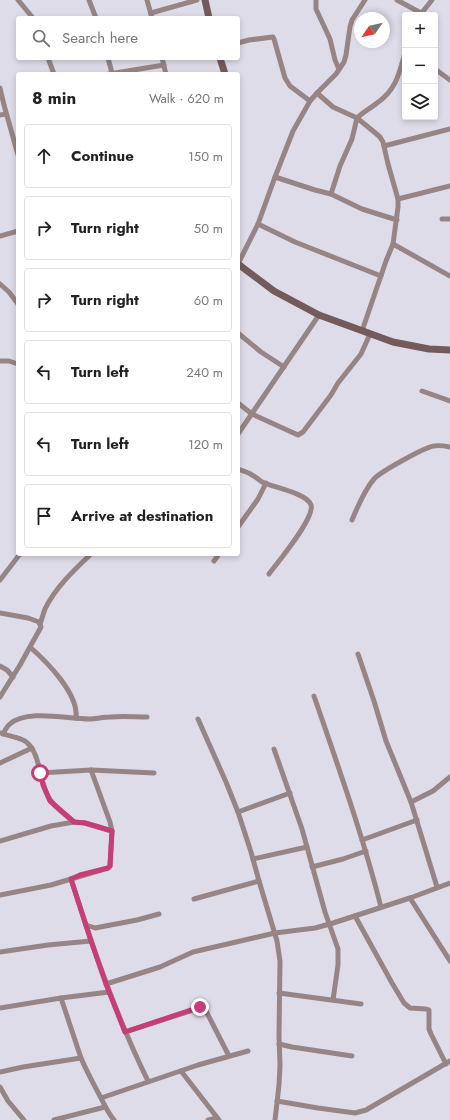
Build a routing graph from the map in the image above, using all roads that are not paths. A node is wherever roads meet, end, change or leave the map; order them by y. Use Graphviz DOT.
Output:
graph roads {
  1 [pos="18,0"];
  2 [pos="89,0"];
  3 [pos="147,0"];
  4 [pos="197,0"];
  5 [pos="205,0"];
  6 [pos="316,0"];
  7 [pos="365,0"];
  8 [pos="397,0"];
  9 [pos="432,0"];
  10 [pos="418,12"];
  11 [pos="423,12"];
  12 [pos="152,15"];
  13 [pos="30,16"];
  14 [pos="95,16"];
  15 [pos="209,16"];
  16 [pos="240,42"];
  17 [pos="49,60"];
  18 [pos="108,60"];
  19 [pos="163,60"];
  20 [pos="221,60"];
  21 [pos="402,64"];
  22 [pos="164,65"];
  23 [pos="339,69"];
  24 [pos="438,71"];
  25 [pos="53,72"];
  26 [pos="111,72"];
  27 [pos="123,72"];
  28 [pos="166,72"];
  29 [pos="224,72"];
  30 [pos="450,80"];
  31 [pos="0,88"];
  32 [pos="316,92"];
  33 [pos="310,101"];
  34 [pos="6,114"];
  35 [pos="0,115"];
  36 [pos="357,118"];
  37 [pos="450,129"];
  38 [pos="384,146"];
  39 [pos="16,148"];
  40 [pos="275,177"];
  41 [pos="450,186"];
  42 [pos="331,194"];
  43 [pos="398,199"];
  44 [pos="442,219"];
  45 [pos="450,219"];
  46 [pos="397,220"];
  47 [pos="258,224"];
  48 [pos="16,232"];
  49 [pos="0,236"];
  50 [pos="393,244"];
  51 [pos="240,260"];
  52 [pos="240,266"];
  53 [pos="381,276"];
  54 [pos="450,276"];
  55 [pos="0,284"];
  56 [pos="16,298"];
  57 [pos="319,314"];
  58 [pos="362,331"];
  59 [pos="370,334"];
  60 [pos="240,335"];
  61 [pos="450,350"];
  62 [pos="0,361"];
  63 [pos="16,363"];
  64 [pos="284,367"];
  65 [pos="422,392"];
  66 [pos="450,401"];
  67 [pos="240,405"];
  68 [pos="252,414"];
  69 [pos="240,431"];
  70 [pos="450,447"];
  71 [pos="240,470"];
  72 [pos="266,483"];
  73 [pos="352,520"];
  74 [pos="240,524"];
  75 [pos="18,556"];
  76 [pos="89,556"];
  77 [pos="218,556"];
  78 [pos="214,561"];
  79 [pos="269,574"];
  80 [pos="0,580"];
  81 [pos="0,613"];
  82 [pos="40,624"];
  83 [pos="30,647"];
  84 [pos="358,654"];
  85 [pos="0,666"];
  86 [pos="13,677"];
  87 [pos="314,696"];
  88 [pos="0,697"];
  89 [pos="147,717"];
  90 [pos="76,718"];
  91 [pos="198,719"];
  92 [pos="1,733"];
  93 [pos="32,748"];
  94 [pos="274,749"];
  95 [pos="0,763"];
  96 [pos="91,770"];
  97 [pos="40,773"];
  98 [pos="154,773"];
  99 [pos="450,777"];
  100 [pos="290,793"];
  101 [pos="411,802"];
  102 [pos="238,812"];
  103 [pos="417,820"];
  104 [pos="74,822"];
  105 [pos="112,831"];
  106 [pos="362,840"];
  107 [pos="0,841"];
  108 [pos="307,847"];
  109 [pos="366,851"];
  110 [pos="253,859"];
  111 [pos="312,868"];
  112 [pos="71,879"];
  113 [pos="259,881"];
  114 [pos="450,883"];
  115 [pos="437,887"];
  116 [pos="0,895"];
  117 [pos="410,898"];
  118 [pos="194,899"];
  119 [pos="381,907"];
  120 [pos="159,914"];
  121 [pos="355,916"];
  122 [pos="330,924"];
  123 [pos="86,925"];
  124 [pos="95,928"];
  125 [pos="275,933"];
  126 [pos="88,934"];
  127 [pos="91,941"];
  128 [pos="0,952"];
  129 [pos="450,961"];
  130 [pos="106,984"];
  131 [pos="109,992"];
  132 [pos="279,993"];
  133 [pos="61,998"];
  134 [pos="333,1000"];
  135 [pos="361,1004"];
  136 [pos="0,1008"];
  137 [pos="125,1032"];
  138 [pos="279,1044"];
  139 [pos="248,1051"];
  140 [pos="229,1056"];
  141 [pos="352,1056"];
  142 [pos="82,1058"];
  143 [pos="448,1063"];
  144 [pos="181,1071"];
  145 [pos="0,1072"];
  146 [pos="148,1082"];
  147 [pos="0,1087"];
  148 [pos="101,1098"];
  149 [pos="277,1101"];
  150 [pos="105,1107"];
  151 [pos="218,1119"];
  152 [pos="24,1120"];
  153 [pos="54,1120"];
  154 [pos="114,1120"];
  155 [pos="208,1120"];
  156 [pos="276,1120"];
  1 -- 13 [label="street"];
  2 -- 14 [label="street"];
  3 -- 12 [label="street"];
  4 -- 12 [label="street"];
  5 -- 15 [label="street"];
  6 -- 23 [label="street"];
  7 -- 23 [label="street"];
  8 -- 10 [label="street"];
  9 -- 11 [label="street"];
  16 -- 33 [label="street"];
  17 -- 25 [label="street"];
  18 -- 26 [label="street"];
  19 -- 22 [label="street"];
  20 -- 29 [label="street"];
  21 -- 36 [label="street"];
  22 -- 27 [label="street"];
  22 -- 28 [label="street"];
  23 -- 32 [label="street"];
  24 -- 30 [label="street"];
  31 -- 34 [label="street"];
  32 -- 33 [label="street"];
  32 -- 36 [label="street"];
  33 -- 40 [label="street"];
  34 -- 35 [label="street"];
  34 -- 39 [label="street"];
  36 -- 38 [label="street"];
  36 -- 42 [label="street"];
  37 -- 38 [label="street"];
  38 -- 43 [label="street"];
  40 -- 42 [label="street"];
  40 -- 47 [label="street"];
  41 -- 43 [label="street"];
  42 -- 46 [label="street"];
  43 -- 46 [label="street"];
  44 -- 45 [label="street"];
  46 -- 50 [label="street"];
  47 -- 51 [label="street"];
  47 -- 53 [label="street"];
  48 -- 49 [label="street"];
  50 -- 53 [label="street"];
  50 -- 54 [label="street"];
  52 -- 57 [label="street"];
  53 -- 58 [label="street"];
  55 -- 56 [label="street"];
  57 -- 58 [label="street"];
  57 -- 64 [label="street"];
  58 -- 59 [label="street"];
  59 -- 61 [label="street"];
  59 -- 68 [label="street"];
  60 -- 64 [label="street"];
  62 -- 63 [label="street"];
  64 -- 68 [label="street"];
  65 -- 66 [label="street"];
  67 -- 68 [label="street"];
  68 -- 69 [label="street"];
  70 -- 73 [label="street"];
  71 -- 72 [label="street"];
  72 -- 74 [label="street"];
  72 -- 79 [label="street"];
  75 -- 80 [label="street"];
  76 -- 82 [label="street"];
  77 -- 78 [label="street"];
  81 -- 82 [label="street"];
  82 -- 83 [label="street"];
  83 -- 86 [label="street"];
  83 -- 90 [label="street"];
  84 -- 101 [label="street"];
  85 -- 86 [label="street"];
  86 -- 88 [label="street"];
  87 -- 106 [label="street"];
  89 -- 90 [label="street"];
  90 -- 92 [label="street"];
  91 -- 102 [label="street"];
  92 -- 93 [label="street"];
  93 -- 95 [label="street"];
  93 -- 97 [label="street"];
  94 -- 100 [label="street"];
  96 -- 97 [label="street"];
  96 -- 98 [label="street"];
  96 -- 105 [label="street"];
  97 -- 104 [label="street"];
  99 -- 101 [label="street"];
  100 -- 102 [label="street"];
  100 -- 108 [label="street"];
  101 -- 103 [label="street"];
  102 -- 110 [label="street"];
  103 -- 106 [label="street"];
  103 -- 115 [label="street"];
  104 -- 105 [label="street"];
  104 -- 107 [label="street"];
  105 -- 112 [label="street"];
  106 -- 109 [label="street"];
  108 -- 110 [label="street"];
  108 -- 111 [label="street"];
  109 -- 111 [label="street"];
  109 -- 119 [label="street"];
  110 -- 113 [label="street"];
  111 -- 122 [label="street"];
  112 -- 116 [label="street"];
  112 -- 123 [label="street"];
  113 -- 118 [label="street"];
  113 -- 125 [label="street"];
  114 -- 115 [label="street"];
  115 -- 117 [label="street"];
  117 -- 119 [label="street"];
  117 -- 129 [label="street"];
  119 -- 121 [label="street"];
  120 -- 124 [label="street"];
  121 -- 122 [label="street"];
  121 -- 143 [label="street"];
  122 -- 125 [label="street"];
  122 -- 134 [label="street"];
  123 -- 124 [label="street"];
  123 -- 126 [label="street"];
  124 -- 126 [label="street"];
  125 -- 130 [label="street"];
  125 -- 132 [label="street"];
  126 -- 127 [label="street"];
  127 -- 128 [label="street"];
  127 -- 130 [label="street"];
  130 -- 131 [label="street"];
  131 -- 133 [label="street"];
  131 -- 137 [label="street"];
  132 -- 134 [label="street"];
  132 -- 138 [label="street"];
  133 -- 136 [label="street"];
  133 -- 142 [label="street"];
  134 -- 135 [label="street"];
  137 -- 140 [label="street"];
  137 -- 146 [label="street"];
  138 -- 141 [label="street"];
  138 -- 149 [label="street"];
  139 -- 140 [label="street"];
  140 -- 144 [label="street"];
  142 -- 145 [label="street"];
  142 -- 148 [label="street"];
  143 -- 149 [label="street"];
  144 -- 146 [label="street"];
  144 -- 151 [label="street"];
  146 -- 148 [label="street"];
  147 -- 152 [label="street"];
  148 -- 150 [label="street"];
  149 -- 156 [label="street"];
  150 -- 153 [label="street"];
  150 -- 154 [label="street"];
  151 -- 155 [label="street"];
}
